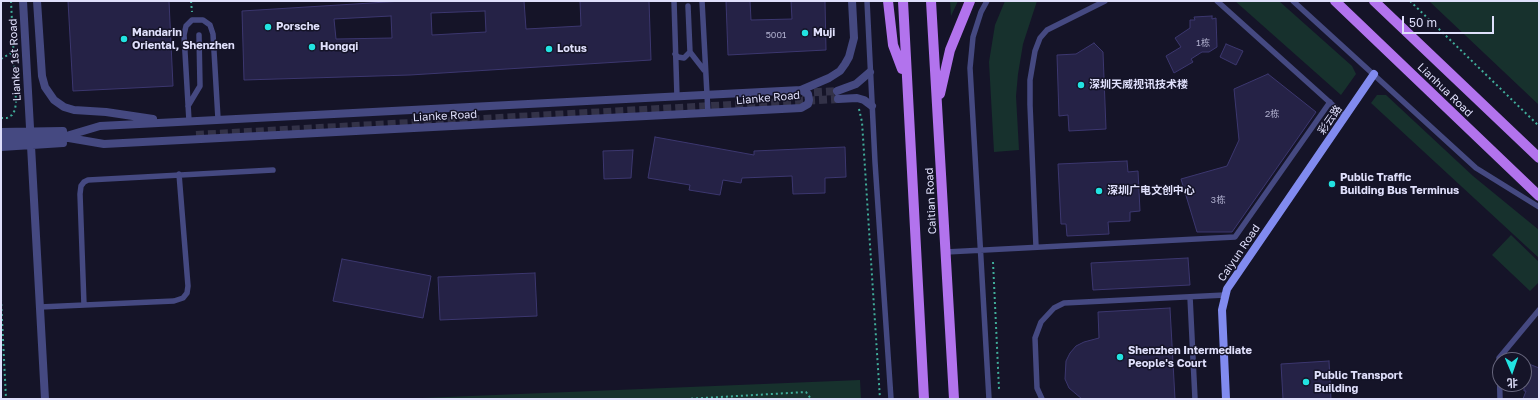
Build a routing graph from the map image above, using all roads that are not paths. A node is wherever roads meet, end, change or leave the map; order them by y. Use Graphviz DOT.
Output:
graph roads {
  1 [pos="23,1"];
  2 [pos="674,1"];
  3 [pos="702,1"];
  4 [pos="852,1"];
  5 [pos="867,1"];
  6 [pos="888,1"];
  7 [pos="902,1"];
  8 [pos="931,1"];
  9 [pos="970,1"];
  10 [pos="987,1"];
  11 [pos="1105,1"];
  12 [pos="1216,1"];
  13 [pos="1293,1"];
  14 [pos="1335,1"];
  15 [pos="1374,1"];
  16 [pos="37,5"];
  17 [pos="688,6"];
  18 [pos="199,35"];
  19 [pos="690,52"];
  20 [pos="675,54"];
  21 [pos="705,72"];
  22 [pos="870,72"];
  23 [pos="1374,74"];
  24 [pos="906,81"];
  25 [pos="800,90"];
  26 [pos="706,95"];
  27 [pos="677,97"];
  28 [pos="1330,102"];
  29 [pos="938,105"];
  30 [pos="188,106"];
  31 [pos="872,106"];
  32 [pos="708,113"];
  33 [pos="1345,116"];
  34 [pos="218,119"];
  35 [pos="189,121"];
  36 [pos="166,122"];
  37 [pos="1,132"];
  38 [pos="30,132"];
  39 [pos="63,137"];
  40 [pos="1,140"];
  41 [pos="31,145"];
  42 [pos="1,147"];
  43 [pos="1539,158"];
  44 [pos="273,170"];
  45 [pos="179,174"];
  46 [pos="1539,196"];
  47 [pos="1539,207"];
  48 [pos="1036,248"];
  49 [pos="981,250"];
  50 [pos="946,252"];
  51 [pos="1225,295"];
  52 [pos="1190,297"];
  53 [pos="84,305"];
  54 [pos="40,307"];
  55 [pos="1539,310"];
  56 [pos="45,399"];
  57 [pos="891,399"];
  58 [pos="924,399"];
  59 [pos="954,399"];
  60 [pos="989,399"];
  61 [pos="1042,399"];
  62 [pos="1195,399"];
  63 [pos="1226,399"];
  64 [pos="1500,399"];
  1 -- 38 [label="street, Lianke 1st Road"];
  2 -- 20 [label="lane"];
  3 -- 21 [label="lane"];
  4 -- 25 [label="street, Lianke Road"];
  5 -- 22 [label="lane"];
  6 -- 24 [label="main road"];
  7 -- 24 [label="main road, Caitian Road"];
  8 -- 29 [label="main road, Caitian Road"];
  9 -- 29 [label="main road"];
  10 -- 49 [label="lane"];
  11 -- 48 [label="lane"];
  12 -- 28 [label="lane"];
  13 -- 23 [label="lane"];
  14 -- 46 [label="main road, Lianhua Road"];
  15 -- 43 [label="main road, Lianhua Road"];
  16 -- 36 [label="street"];
  17 -- 19 [label="lane"];
  18 -- 30 [label="lane"];
  19 -- 20 [label="lane"];
  19 -- 21 [label="lane"];
  20 -- 27 [label="lane"];
  21 -- 26 [label="lane"];
  22 -- 31 [label="lane"];
  22 -- 31 [label="street"];
  23 -- 33 [label="street, 彩云路"];
  23 -- 47 [label="lane"];
  24 -- 58 [label="main road, Caitian Road"];
  25 -- 26 [label="street, Lianke Road"];
  25 -- 32 [label="street, Lianke Road"];
  26 -- 27 [label="street, Lianke Road"];
  26 -- 32 [label="lane"];
  27 -- 34 [label="street, Lianke Road"];
  28 -- 33 [label="lane"];
  28 -- 48 [label="lane"];
  29 -- 50 [label="main road, Caitian Road"];
  30 -- 34 [label="lane"];
  30 -- 35 [label="lane"];
  31 -- 57 [label="lane"];
  32 -- 39 [label="street, Lianke Road"];
  33 -- 51 [label="street, Caiyun Road"];
  34 -- 35 [label="street, Lianke Road"];
  35 -- 36 [label="street, Lianke Road"];
  36 -- 39 [label="street, Lianke Road"];
  37 -- 38 [label="street, Lianke Road"];
  38 -- 39 [label="street, Lianke Road"];
  38 -- 41 [label="street, Lianke 1st Road"];
  39 -- 40 [label="street, Lianke Road"];
  39 -- 41 [label="street, Lianke Road"];
  41 -- 42 [label="street, Lianke Road"];
  41 -- 54 [label="street, Lianke 1st Road"];
  44 -- 45 [label="lane"];
  45 -- 53 [label="lane"];
  45 -- 53 [label="lane"];
  48 -- 49 [label="lane"];
  49 -- 50 [label="lane"];
  49 -- 60 [label="lane"];
  50 -- 59 [label="main road, Caitian Road"];
  51 -- 52 [label="lane"];
  51 -- 63 [label="street, Caiyun Road"];
  52 -- 61 [label="lane"];
  52 -- 62 [label="lane"];
  53 -- 54 [label="lane"];
  54 -- 56 [label="street, Lianke 1st Road"];
  55 -- 64 [label="lane"];
}
